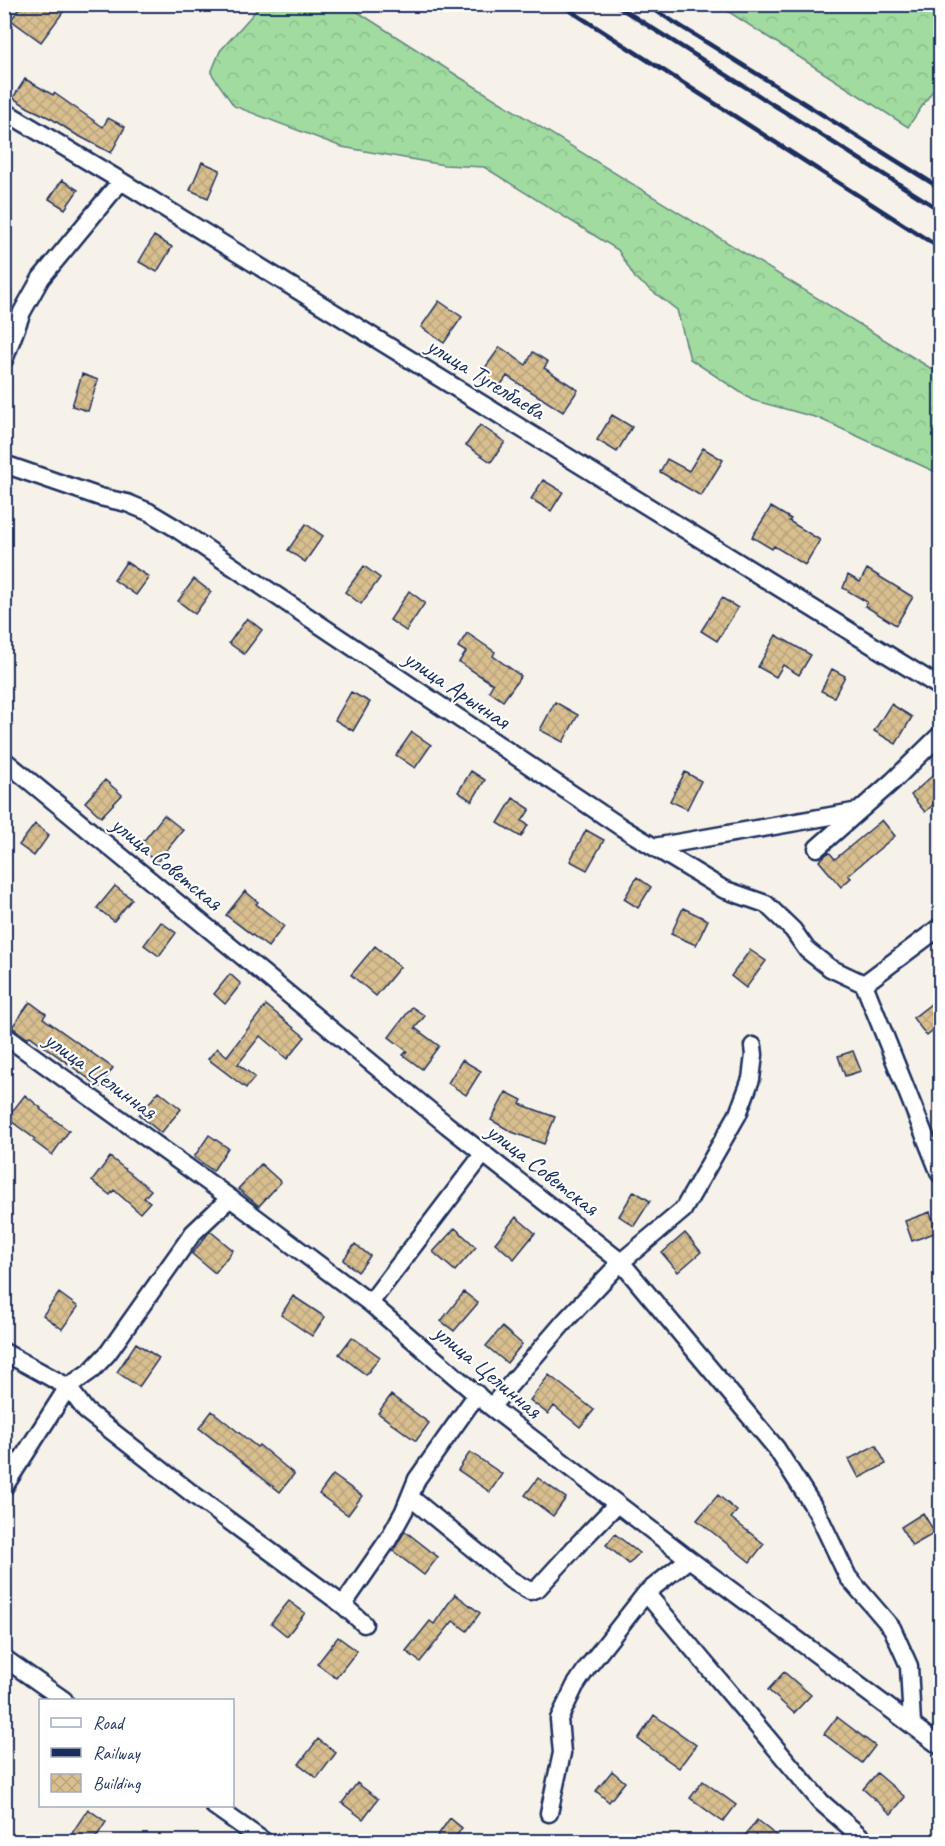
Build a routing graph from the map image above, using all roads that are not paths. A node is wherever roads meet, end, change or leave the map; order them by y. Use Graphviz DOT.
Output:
graph roads {
  1 [pos="4,111"];
  2 [pos="121,181"];
  3 [pos="4,360"];
  4 [pos="4,464"];
  5 [pos="940,687"];
  6 [pos="940,735"];
  7 [pos="4,760"];
  8 [pos="859,811"];
  9 [pos="654,847"];
  10 [pos="817,848"];
  11 [pos="940,927"];
  12 [pos="864,984"];
  13 [pos="4,1035"];
  14 [pos="753,1046"];
  15 [pos="484,1153"];
  16 [pos="940,1174"];
  17 [pos="230,1198"];
  18 [pos="621,1262"];
  19 [pos="370,1304"];
  20 [pos="4,1352"];
  21 [pos="68,1387"];
  22 [pos="477,1394"];
  23 [pos="491,1407"];
  24 [pos="4,1487"];
  25 [pos="410,1497"];
  26 [pos="617,1504"];
  27 [pos="689,1559"];
  28 [pos="646,1593"];
  29 [pos="343,1605"];
  30 [pos="364,1624"];
  31 [pos="4,1658"];
  32 [pos="61,1699"];
  33 [pos="912,1724"];
  34 [pos="940,1746"];
  35 [pos="215,1807"];
  36 [pos="549,1813"];
  37 [pos="265,1842"];
  38 [pos="867,1842"];
  1 -- 2 [label="street, улица Тугелбаева"];
  2 -- 3 [label="street"];
  2 -- 5 [label="street, улица Тугелбаева"];
  4 -- 9 [label="street, улица Арычная"];
  6 -- 8 [label="street"];
  7 -- 15 [label="street, улица Советская"];
  8 -- 9 [label="street"];
  8 -- 10 [label="street"];
  9 -- 12 [label="street, улица Арычная"];
  11 -- 12 [label="street"];
  12 -- 16 [label="street"];
  13 -- 17 [label="street, улица Целинная"];
  14 -- 18 [label="street"];
  15 -- 18 [label="street, улица Советская"];
  15 -- 19 [label="street"];
  17 -- 19 [label="street, улица Целинная"];
  17 -- 21 [label="street"];
  18 -- 23 [label="street"];
  18 -- 33 [label="street, улица Советская"];
  19 -- 22 [label="street, улица Целинная"];
  20 -- 21 [label="street"];
  21 -- 24 [label="street"];
  21 -- 29 [label="street"];
  22 -- 23 [label="street, улица Целинная"];
  22 -- 25 [label="street"];
  23 -- 26 [label="street, улица Целинная"];
  25 -- 26 [label="street"];
  25 -- 29 [label="street"];
  26 -- 27 [label="street, улица Целинная"];
  27 -- 28 [label="street"];
  27 -- 33 [label="street, улица Целинная"];
  28 -- 36 [label="street"];
  28 -- 38 [label="street"];
  29 -- 30 [label="street"];
  31 -- 32 [label="street"];
  33 -- 34 [label="street, улица Целинная"];
  35 -- 37 [label="street"];
}
